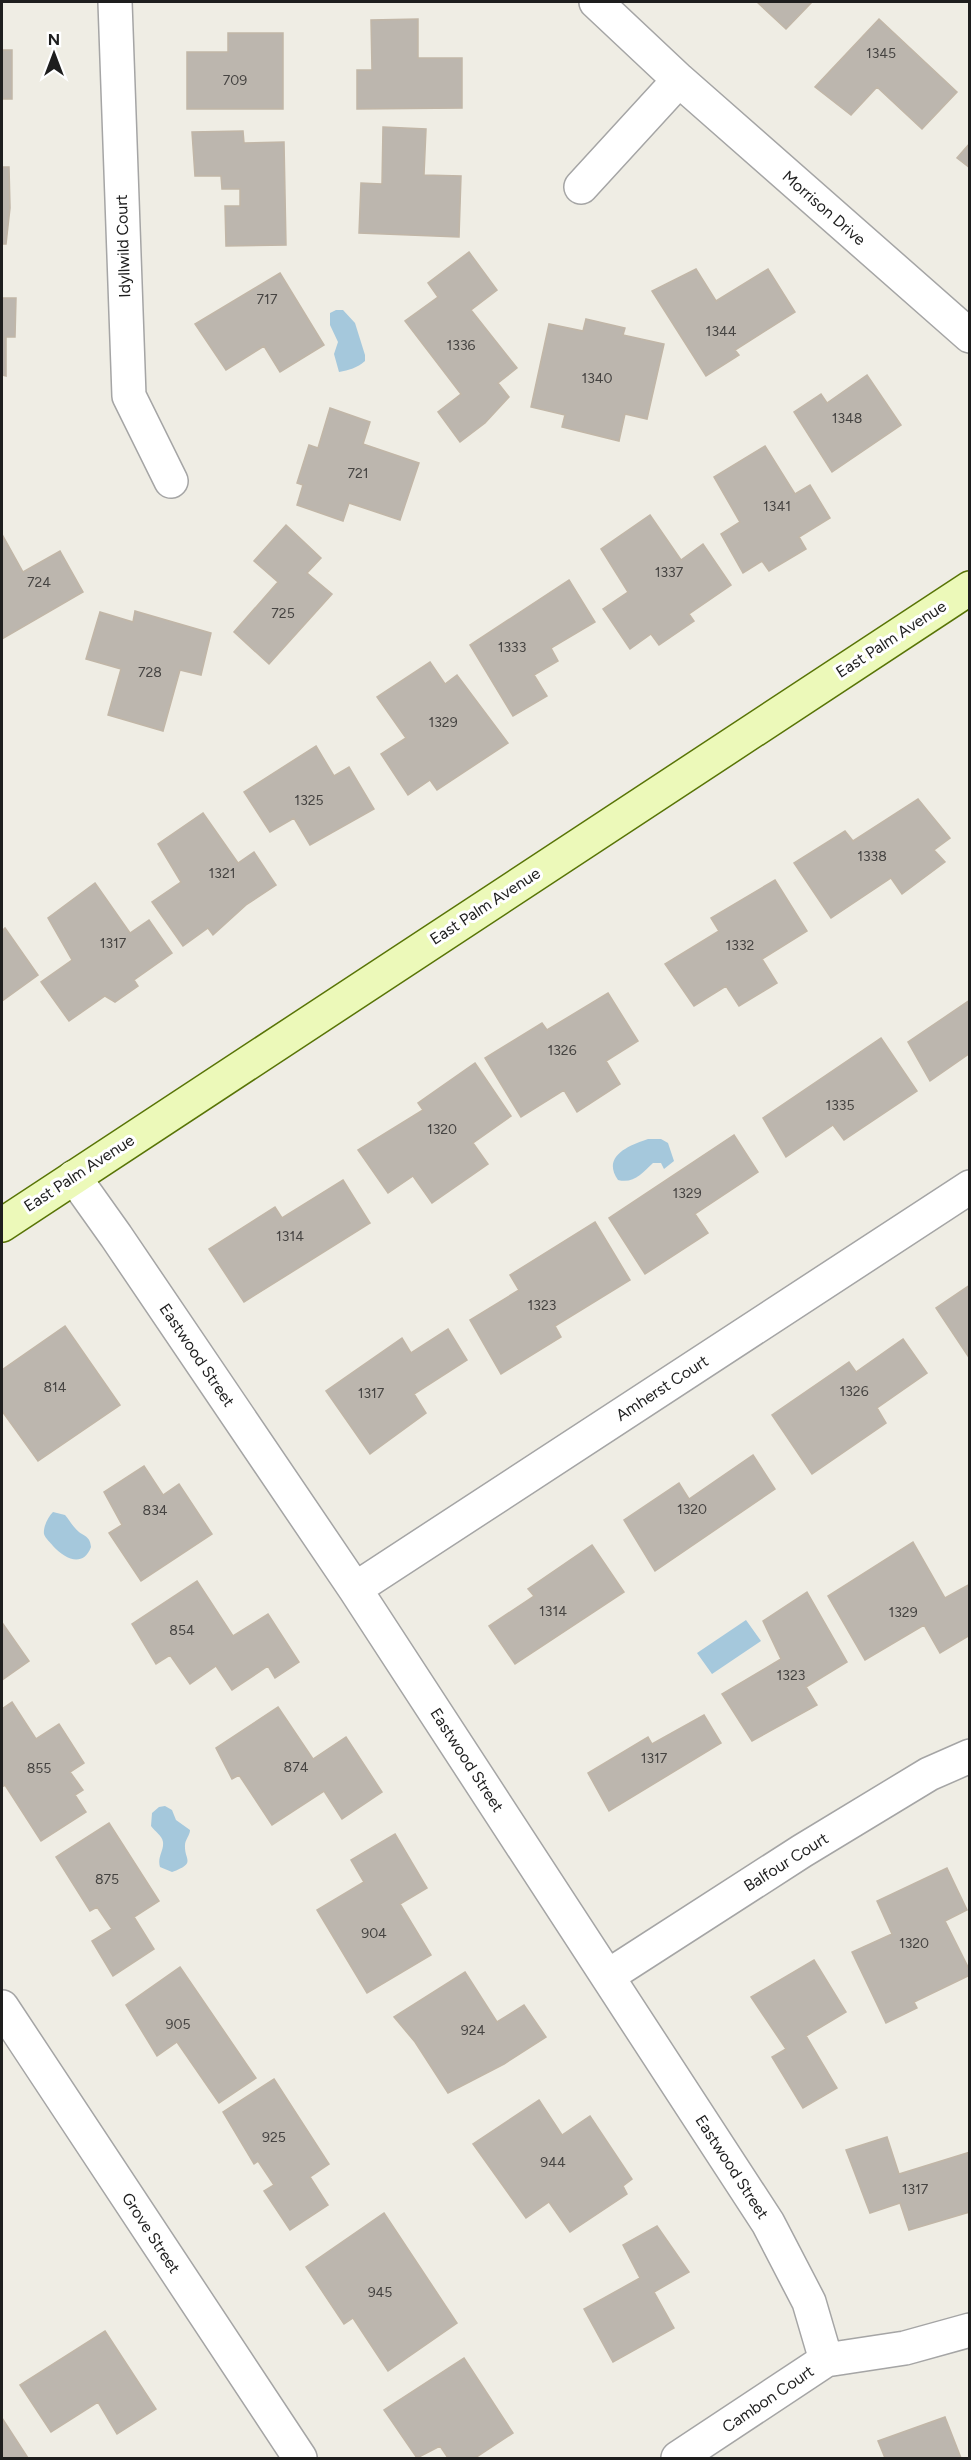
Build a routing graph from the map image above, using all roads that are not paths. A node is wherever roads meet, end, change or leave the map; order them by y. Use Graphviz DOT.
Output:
graph roads {
  1 [pos="115,2"];
  2 [pos="596,2"];
  3 [pos="679,80"];
  4 [pos="581,188"];
  5 [pos="969,336"];
  6 [pos="171,481"];
  7 [pos="969,588"];
  8 [pos="74,1177"];
  9 [pos="969,1187"];
  10 [pos="2,1225"];
  11 [pos="355,1589"];
  12 [pos="969,1756"];
  13 [pos="608,1976"];
  14 [pos="2,2007"];
  15 [pos="969,2330"];
  16 [pos="826,2360"];
  17 [pos="286,2454"];
  18 [pos="678,2458"];
  1 -- 6 [label="street, Idyllwild Court"];
  2 -- 3 [label="street, Morrison Drive"];
  3 -- 4 [label="street"];
  3 -- 5 [label="street, Morrison Drive"];
  7 -- 8 [label="street, East Palm Avenue"];
  8 -- 10 [label="street, East Palm Avenue"];
  8 -- 11 [label="street, Eastwood Street"];
  9 -- 11 [label="street, Amherst Court"];
  11 -- 13 [label="street, Eastwood Street"];
  12 -- 13 [label="street, Balfour Court"];
  13 -- 16 [label="street, Eastwood Street"];
  14 -- 17 [label="street, Grove Street"];
  15 -- 16 [label="street, Cambon Court"];
  16 -- 18 [label="street, Cambon Court"];
}
